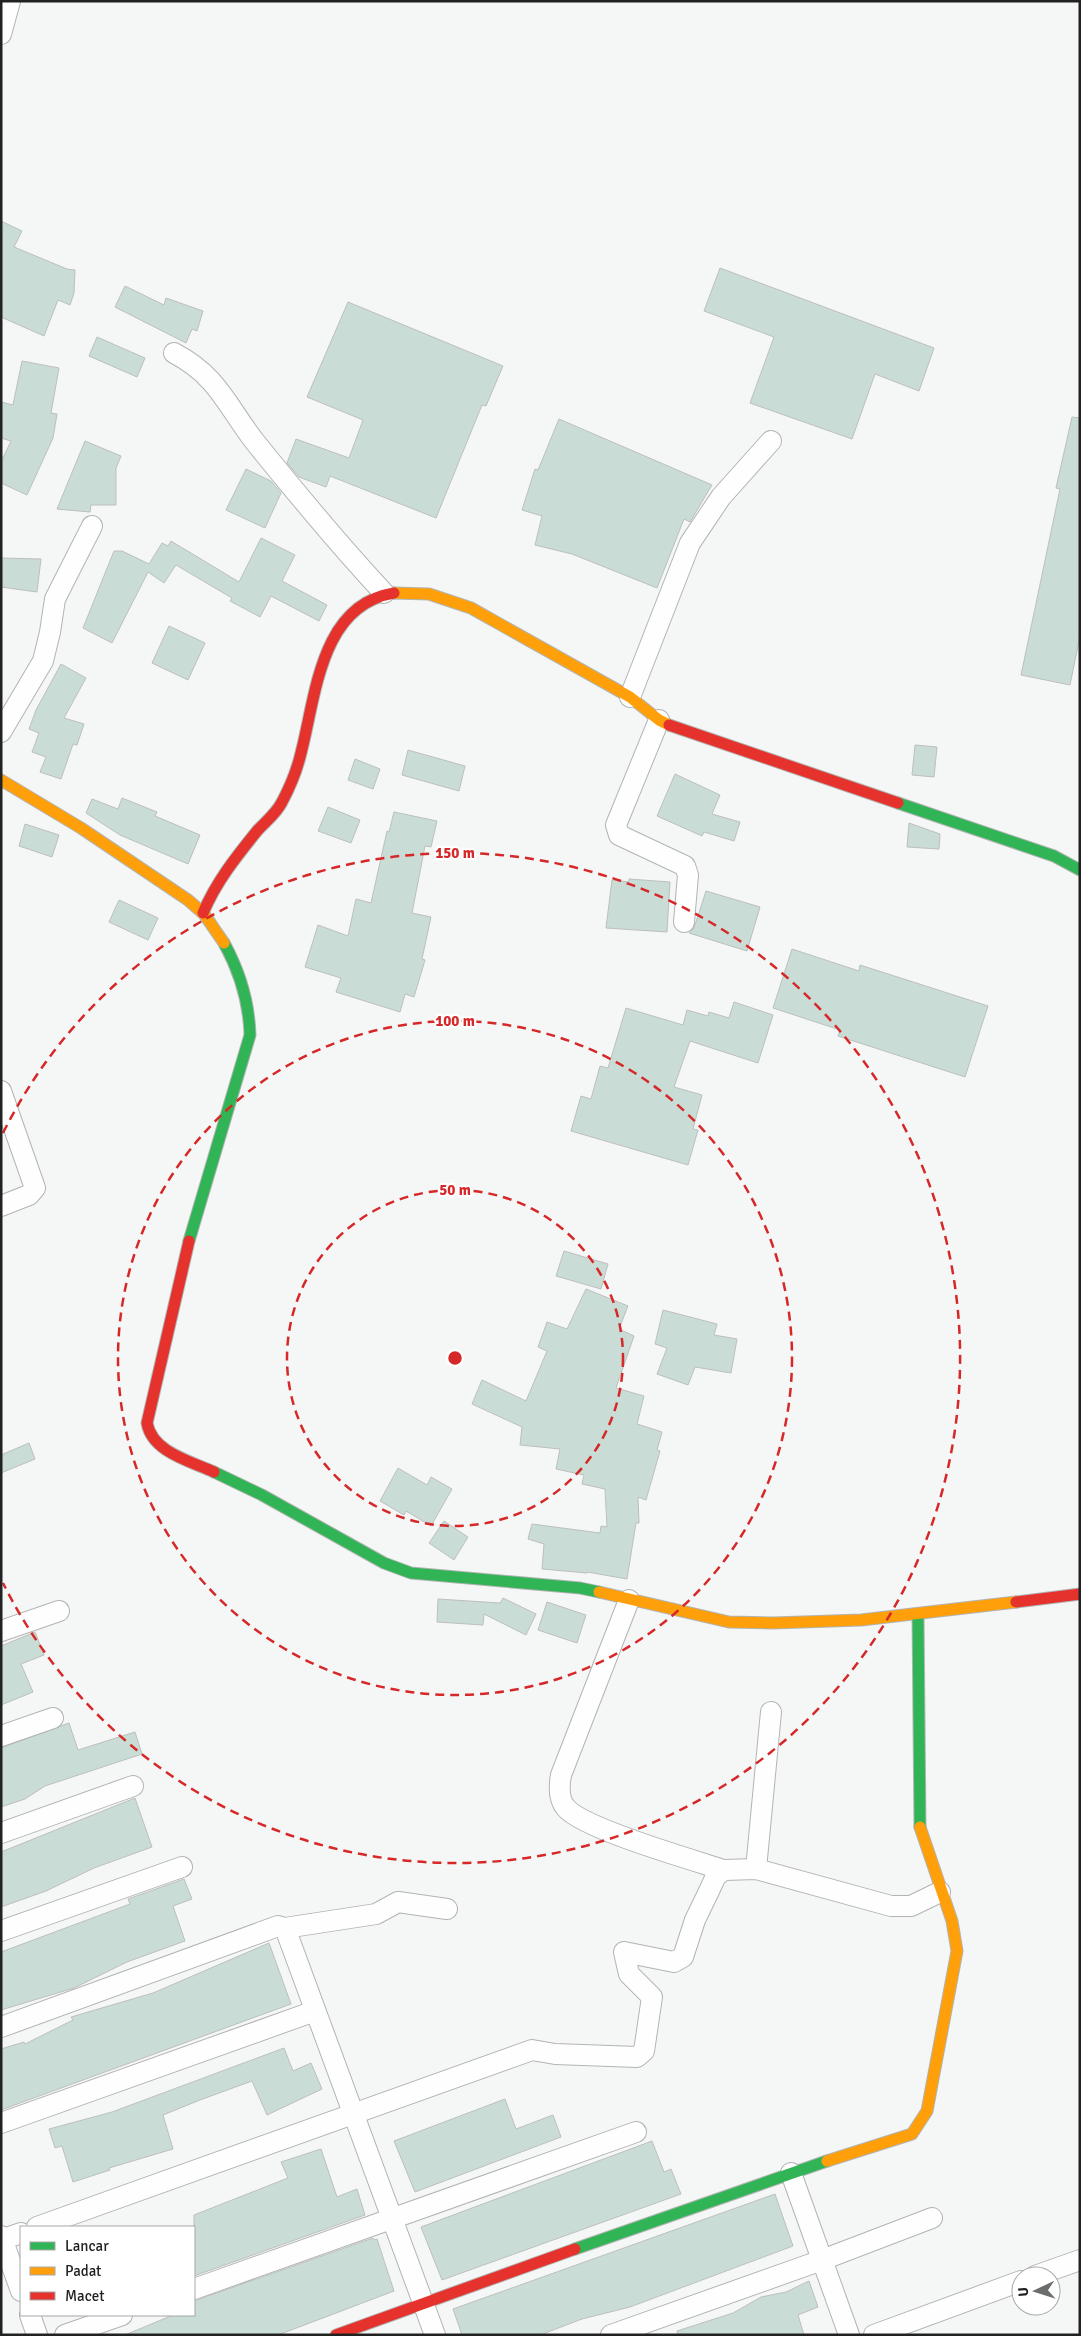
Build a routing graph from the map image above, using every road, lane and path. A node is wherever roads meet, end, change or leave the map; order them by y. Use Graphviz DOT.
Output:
graph roads {
  1 [pos="10,1"];
  2 [pos="1,34"];
  3 [pos="174,353"];
  4 [pos="771,440"];
  5 [pos="92,526"];
  6 [pos="384,593"];
  7 [pos="630,697"];
  8 [pos="659,720"];
  9 [pos="1,732"];
  10 [pos="1,780"];
  11 [pos="1080,870"];
  12 [pos="203,913"];
  13 [pos="684,922"];
  14 [pos="1,1091"];
  15 [pos="1,1206"];
  16 [pos="1080,1594"];
  17 [pos="629,1600"];
  18 [pos="59,1611"];
  19 [pos="918,1616"];
  20 [pos="1,1631"];
  21 [pos="771,1712"];
  22 [pos="53,1718"];
  23 [pos="1,1736"];
  24 [pos="133,1786"];
  25 [pos="1,1834"];
  26 [pos="182,1867"];
  27 [pos="756,1869"];
  28 [pos="724,1870"];
  29 [pos="940,1892"];
  30 [pos="446,1908"];
  31 [pos="285,1928"];
  32 [pos="1,1931"];
  33 [pos="315,2011"];
  34 [pos="1,2027"];
  35 [pos="355,2113"];
  36 [pos="1,2123"];
  37 [pos="636,2132"];
  38 [pos="791,2173"];
  39 [pos="932,2218"];
  40 [pos="391,2220"];
  41 [pos="40,2226"];
  42 [pos="20,2233"];
  43 [pos="2,2239"];
  44 [pos="822,2260"];
  45 [pos="1080,2260"];
  46 [pos="1061,2267"];
  47 [pos="1011,2285"];
  48 [pos="20,2288"];
  49 [pos="195,2289"];
  50 [pos="424,2303"];
  51 [pos="30,2316"];
  52 [pos="119,2316"];
  53 [pos="37,2335"];
  54 [pos="65,2335"];
  55 [pos="336,2335"];
  56 [pos="435,2335"];
  57 [pos="611,2335"];
  58 [pos="849,2335"];
  59 [pos="874,2335"];
  1 -- 2 [label="street"];
  3 -- 6 [label="street"];
  4 -- 7 [label="street"];
  5 -- 9 [label="street"];
  6 -- 7 [label="street"];
  6 -- 12 [label="street"];
  7 -- 8 [label="street"];
  8 -- 11 [label="street"];
  8 -- 13 [label="street"];
  10 -- 12 [label="street"];
  12 -- 17 [label="street"];
  14 -- 15 [label="street"];
  16 -- 19 [label="street"];
  17 -- 19 [label="street"];
  17 -- 28 [label="street"];
  18 -- 20 [label="street"];
  19 -- 29 [label="street"];
  21 -- 27 [label="street"];
  22 -- 23 [label="street"];
  24 -- 25 [label="street"];
  26 -- 32 [label="street"];
  27 -- 28 [label="street"];
  27 -- 29 [label="street"];
  28 -- 35 [label="street"];
  29 -- 38 [label="street"];
  30 -- 31 [label="street"];
  31 -- 33 [label="street"];
  31 -- 34 [label="street"];
  33 -- 35 [label="street"];
  33 -- 36 [label="street"];
  35 -- 40 [label="street"];
  35 -- 41 [label="street"];
  37 -- 40 [label="street"];
  38 -- 44 [label="street"];
  38 -- 50 [label="street"];
  39 -- 44 [label="street"];
  40 -- 49 [label="street"];
  40 -- 50 [label="street"];
  42 -- 43 [label="street"];
  43 -- 48 [label="street"];
  44 -- 57 [label="street"];
  44 -- 58 [label="street"];
  45 -- 46 [label="street"];
  47 -- 59 [label="street"];
  50 -- 55 [label="street"];
  50 -- 56 [label="street"];
  51 -- 53 [label="street"];
  52 -- 54 [label="street"];
}
